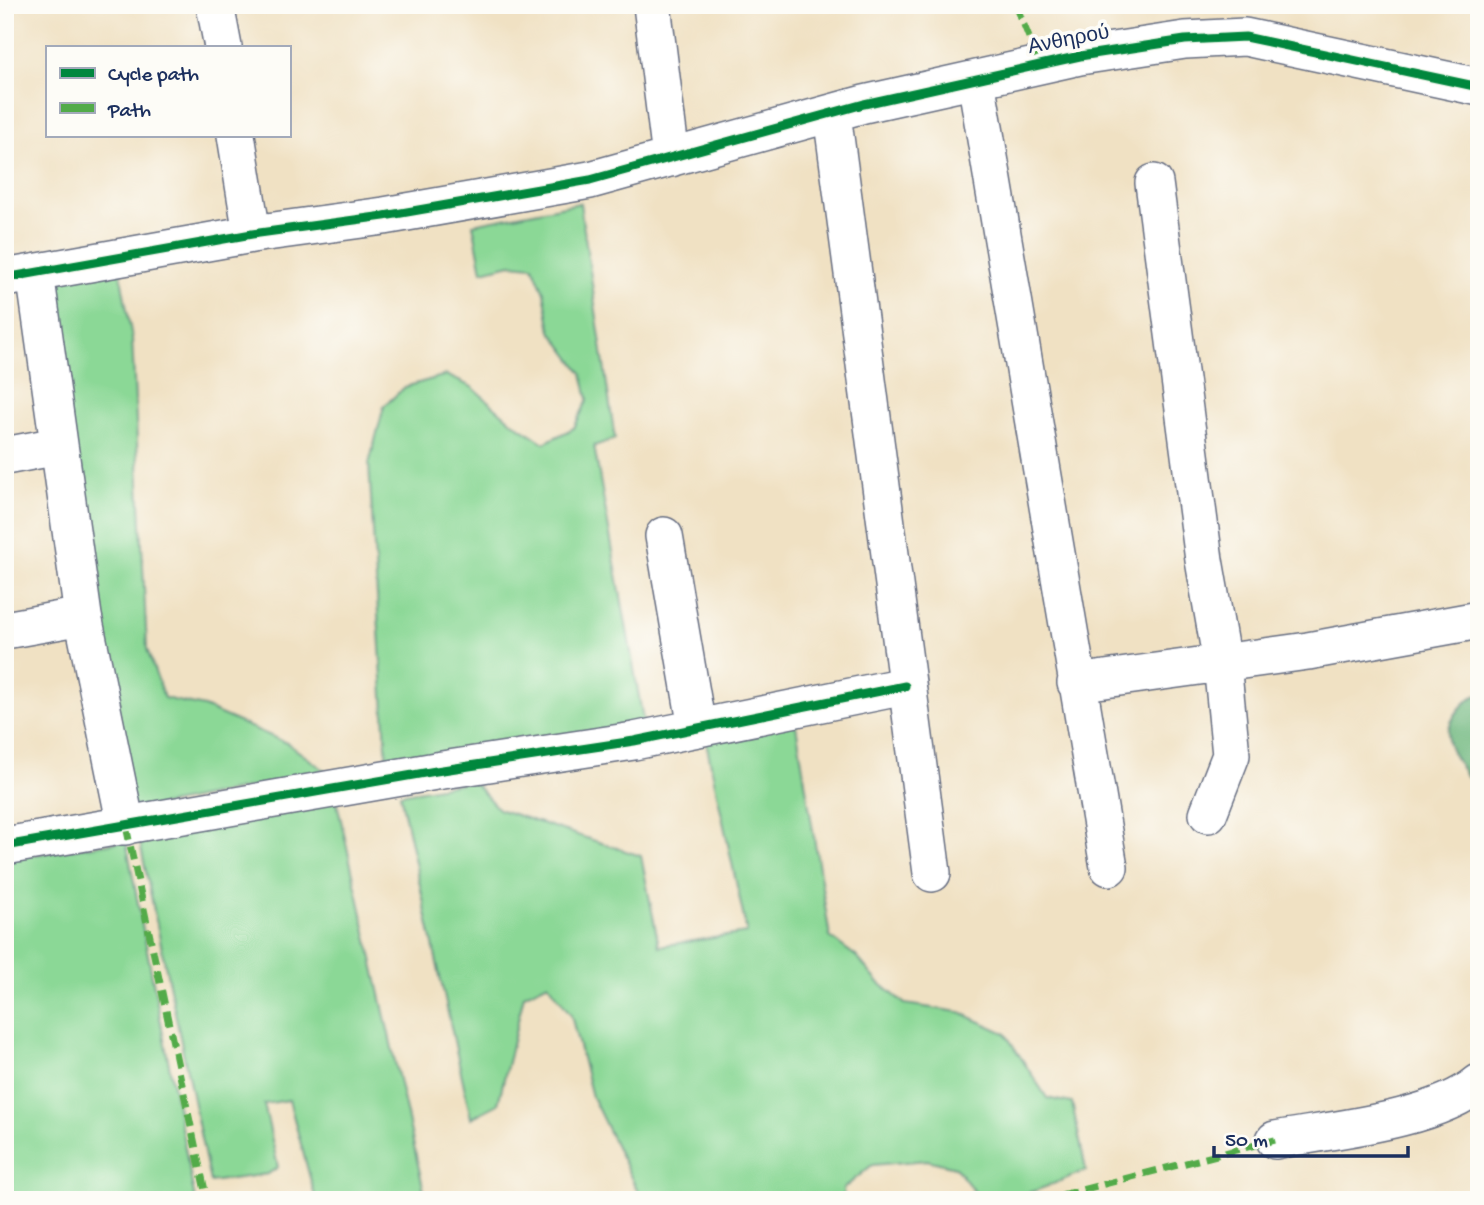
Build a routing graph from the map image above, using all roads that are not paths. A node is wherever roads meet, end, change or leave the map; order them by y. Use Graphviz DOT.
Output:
graph roads {
  1 [pos="215,5"];
  2 [pos="652,5"];
  3 [pos="222,46"];
  4 [pos="976,80"];
  5 [pos="1479,87"];
  6 [pos="832,114"];
  7 [pos="236,136"];
  8 [pos="671,158"];
  9 [pos="1154,183"];
  10 [pos="252,234"];
  11 [pos="20,275"];
  12 [pos="58,446"];
  13 [pos="5,456"];
  14 [pos="664,536"];
  15 [pos="83,616"];
  16 [pos="1479,620"];
  17 [pos="5,630"];
  18 [pos="1222,663"];
  19 [pos="1076,683"];
  20 [pos="905,686"];
  21 [pos="697,728"];
  22 [pos="1208,814"];
  23 [pos="126,826"];
  24 [pos="5,846"];
  25 [pos="1108,867"];
  26 [pos="932,873"];
  27 [pos="1479,1083"];
  28 [pos="1275,1140"];
  1 -- 3 [label="street"];
  2 -- 8 [label="street"];
  4 -- 5 [label="street, Ανθηρού"];
  4 -- 6 [label="street, Ανθηρού"];
  4 -- 19 [label="street"];
  6 -- 8 [label="street, Ανθηρού"];
  6 -- 20 [label="street"];
  7 -- 10 [label="street"];
  8 -- 10 [label="street, Ανθηρού"];
  9 -- 18 [label="street"];
  10 -- 11 [label="street, Ανθηρού"];
  11 -- 12 [label="street"];
  12 -- 13 [label="street"];
  12 -- 15 [label="street"];
  14 -- 21 [label="street"];
  15 -- 17 [label="street"];
  15 -- 23 [label="street"];
  16 -- 18 [label="street"];
  18 -- 19 [label="street"];
  18 -- 22 [label="street"];
  19 -- 25 [label="street"];
  20 -- 21 [label="street"];
  20 -- 26 [label="street"];
  21 -- 23 [label="street"];
  23 -- 24 [label="street"];
  27 -- 28 [label="street"];
}
